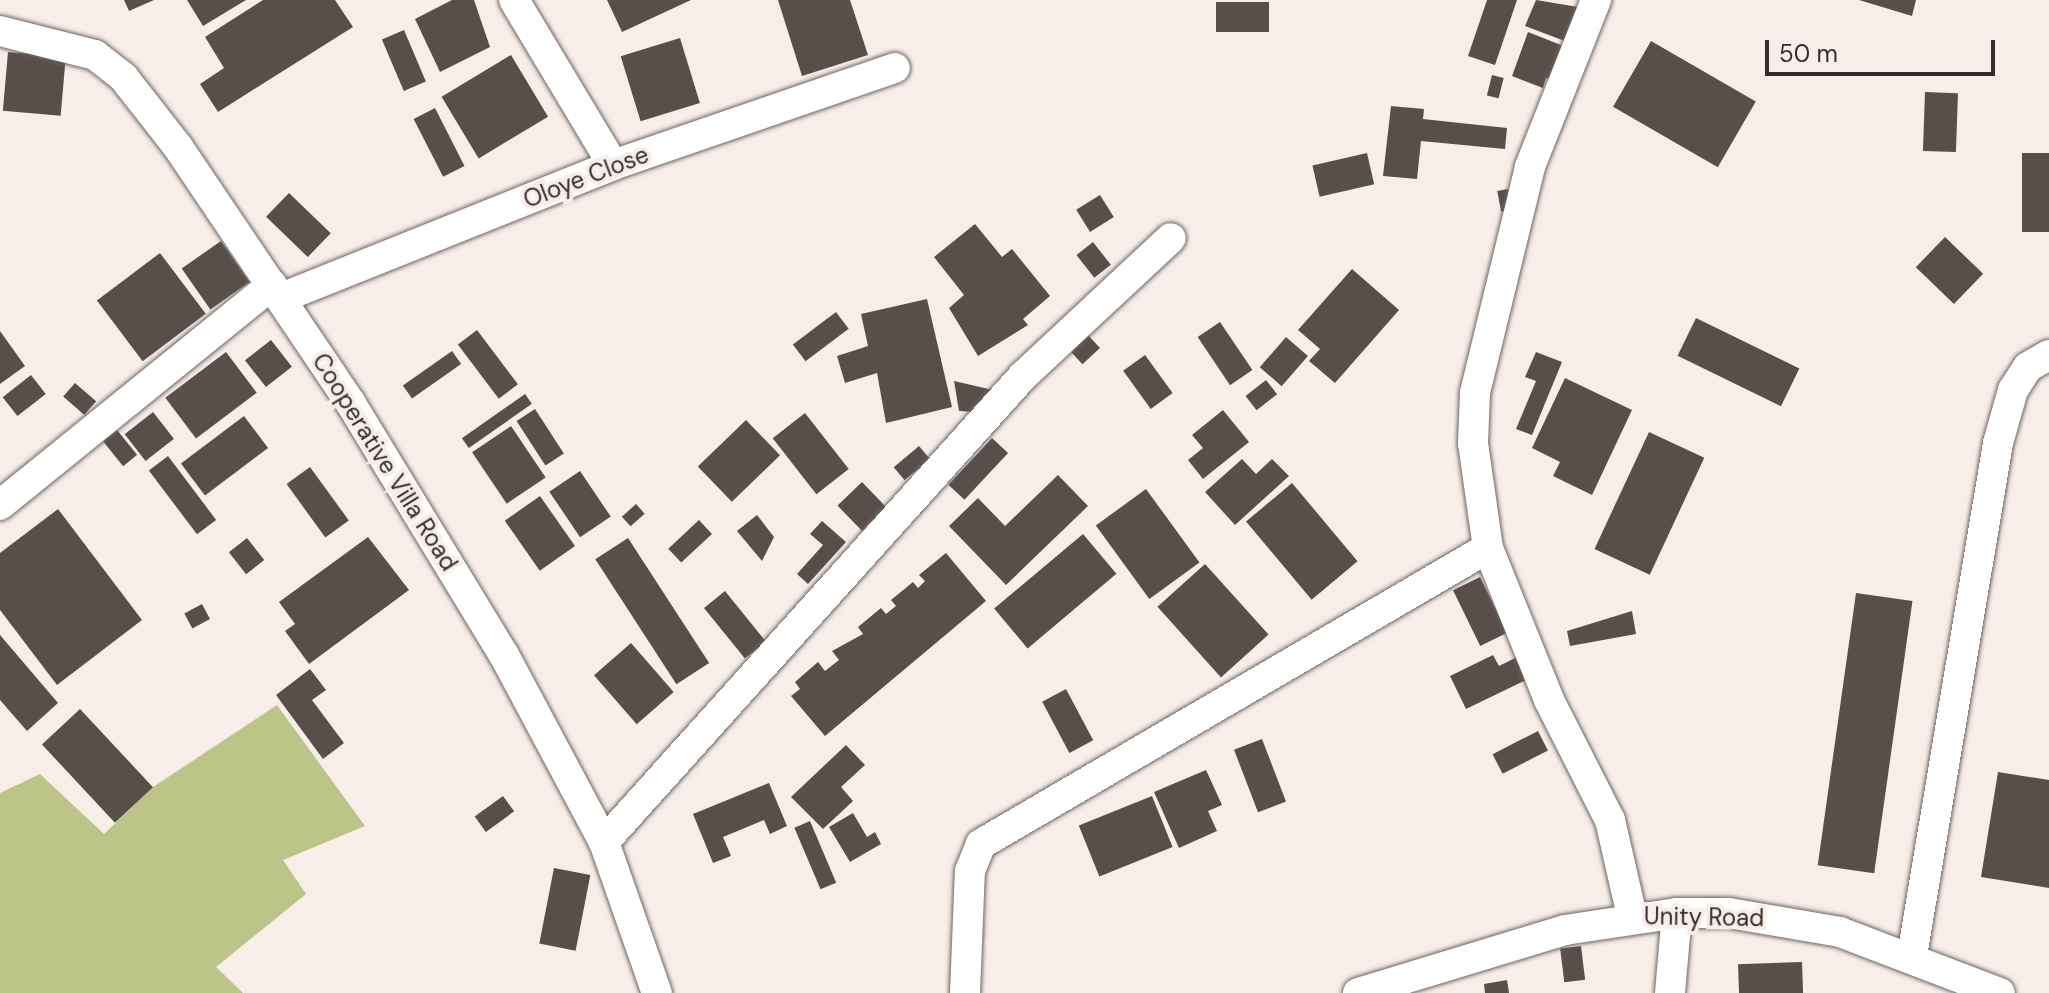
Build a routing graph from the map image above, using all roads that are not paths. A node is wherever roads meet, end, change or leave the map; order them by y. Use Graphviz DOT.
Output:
graph roads {
  1 [pos="514,0"];
  2 [pos="1596,0"];
  3 [pos="0,31"];
  4 [pos="895,68"];
  5 [pos="613,165"];
  6 [pos="1171,238"];
  7 [pos="276,291"];
  8 [pos="2049,355"];
  9 [pos="0,505"];
  10 [pos="1488,548"];
  11 [pos="604,842"];
  12 [pos="1677,913"];
  13 [pos="1632,916"];
  14 [pos="1912,956"];
  15 [pos="657,993"];
  16 [pos="965,993"];
  17 [pos="1358,993"];
  18 [pos="1670,993"];
  19 [pos="2000,993"];
  1 -- 5 [label="street"];
  2 -- 10 [label="street"];
  3 -- 7 [label="street, Cooperative Villa Road"];
  4 -- 5 [label="street, Oloye Close"];
  5 -- 7 [label="street, Oloye Close"];
  6 -- 11 [label="street"];
  7 -- 9 [label="street, Oloye Close"];
  7 -- 11 [label="street, Cooperative Villa Road"];
  8 -- 14 [label="street"];
  10 -- 13 [label="street"];
  10 -- 16 [label="street"];
  11 -- 15 [label="street, Cooperative Villa Road"];
  12 -- 13 [label="street, Unity Road"];
  12 -- 14 [label="street, Unity Road"];
  12 -- 18 [label="street"];
  13 -- 17 [label="street, Unity Road"];
  14 -- 19 [label="street, Unity Road"];
}
